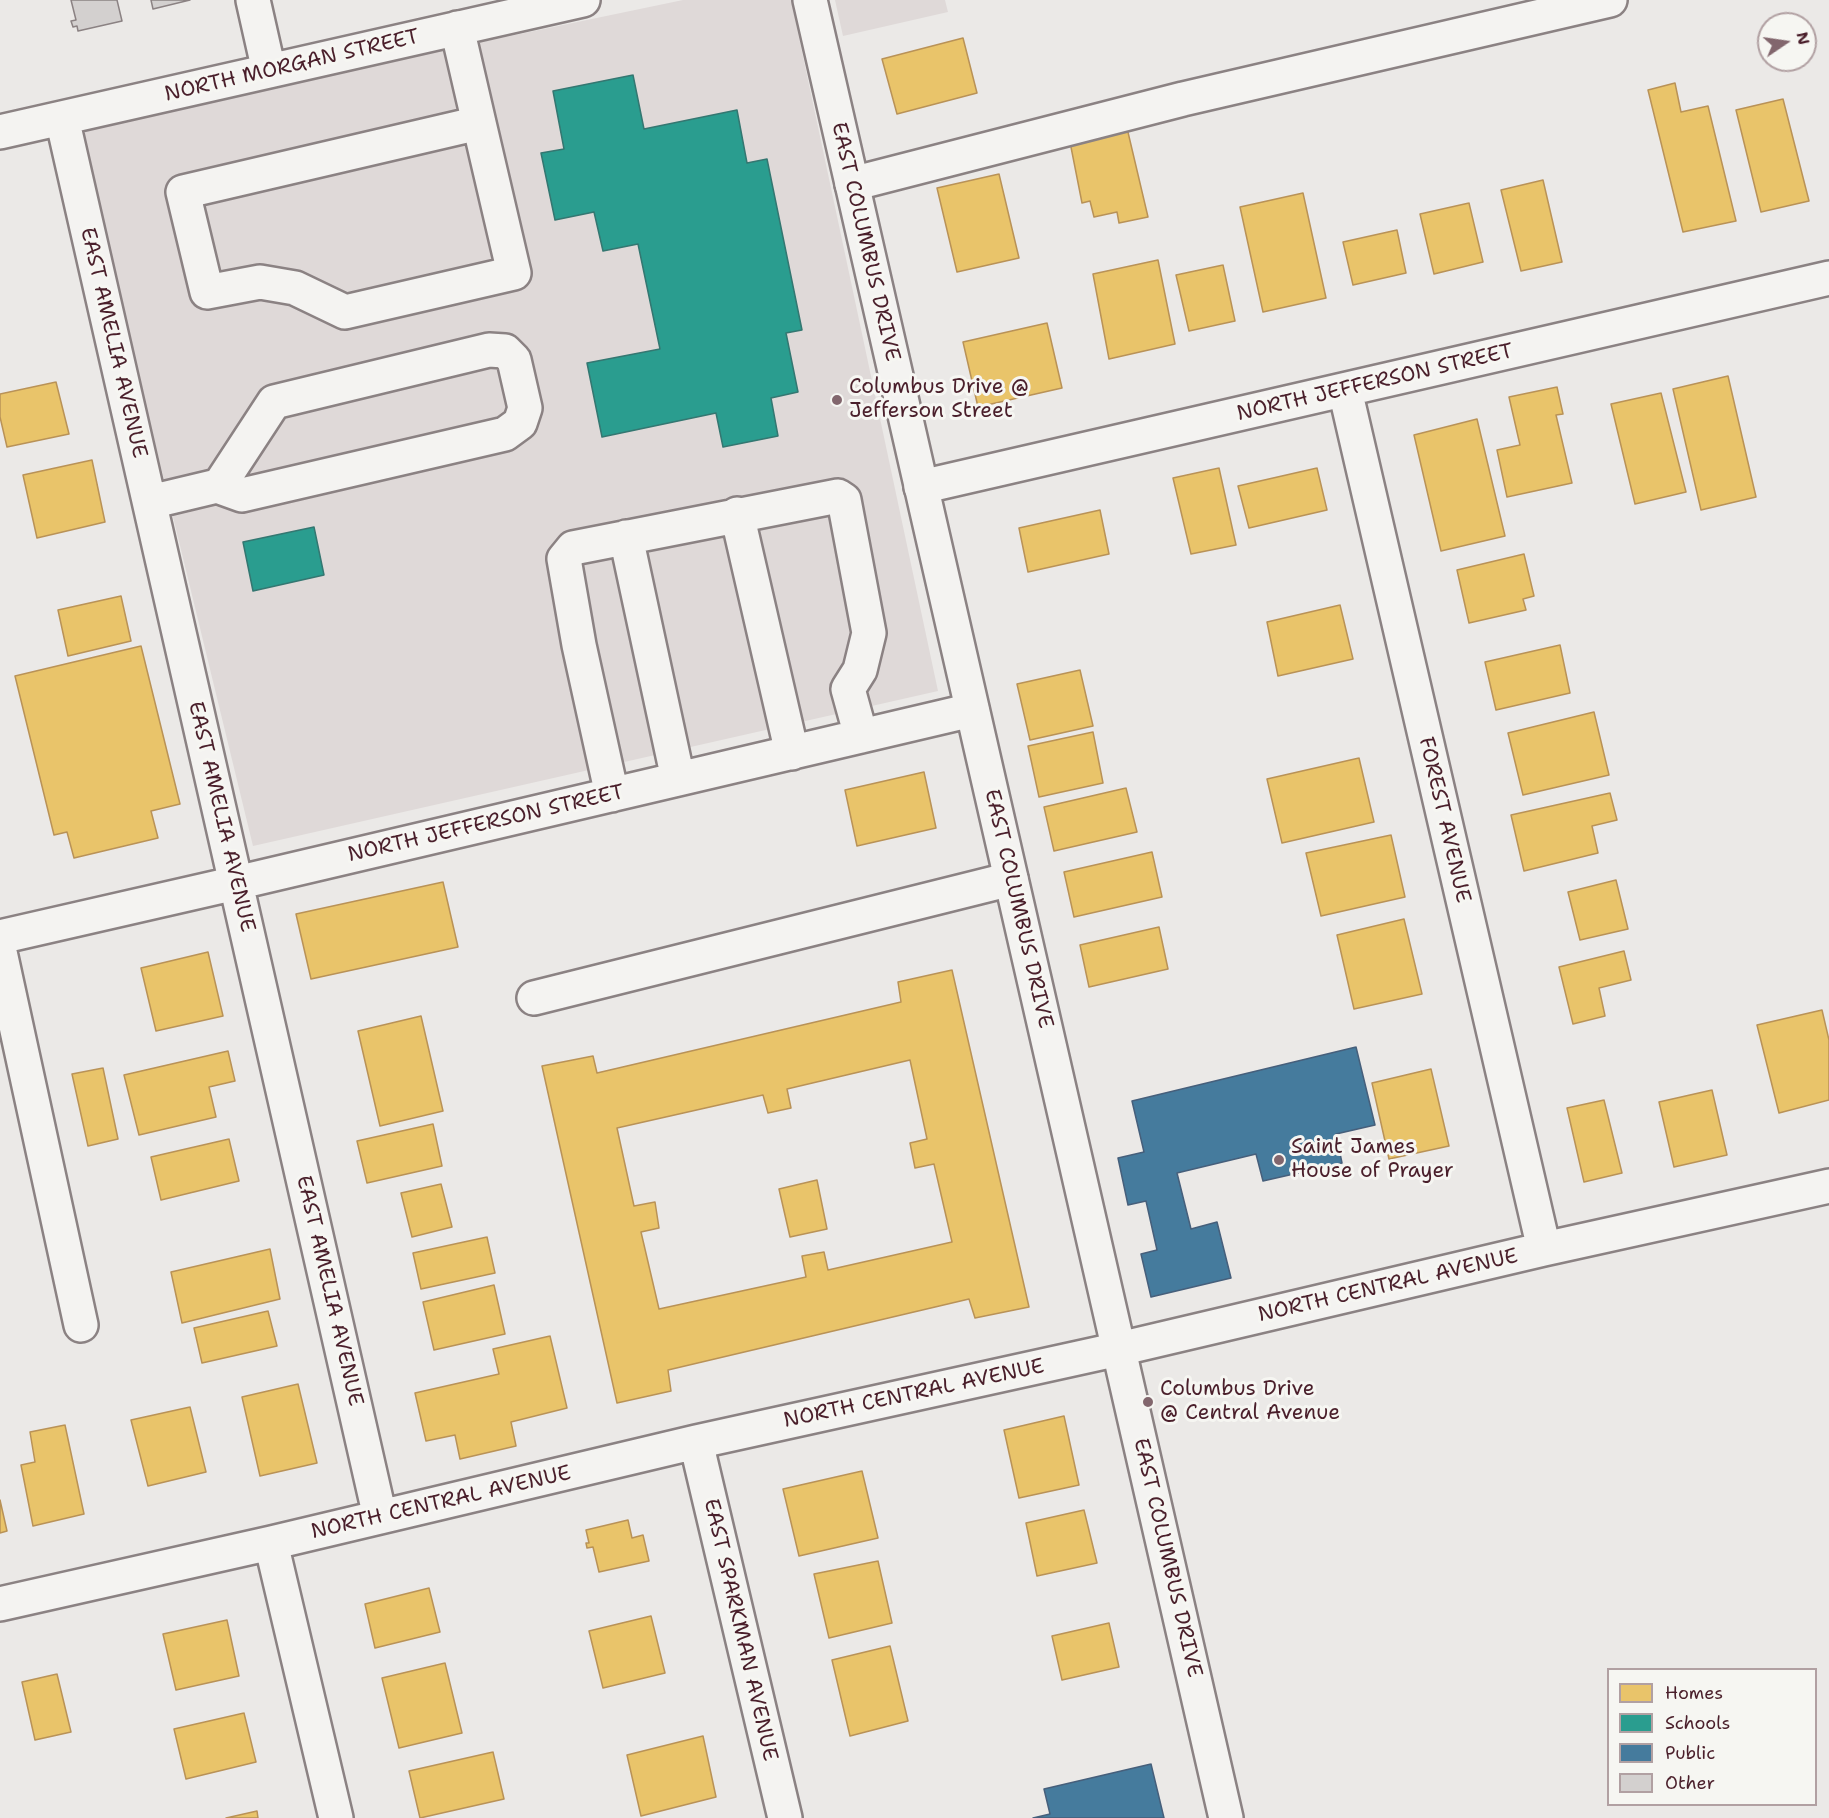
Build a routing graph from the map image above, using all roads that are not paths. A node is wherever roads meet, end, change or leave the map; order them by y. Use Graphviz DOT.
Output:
graph roads {
  1 [pos="253,0"];
  2 [pos="584,0"];
  3 [pos="810,0"];
  4 [pos="1610,0"];
  5 [pos="457,28"];
  6 [pos="269,71"];
  7 [pos="62,118"];
  8 [pos="479,123"];
  9 [pos="0,132"];
  10 [pos="852,184"];
  11 [pos="1829,278"];
  12 [pos="1345,390"];
  13 [pos="219,486"];
  14 [pos="921,487"];
  15 [pos="150,502"];
  16 [pos="737,514"];
  17 [pos="626,537"];
  18 [pos="972,710"];
  19 [pos="861,736"];
  20 [pos="792,753"];
  21 [pos="678,779"];
  22 [pos="612,795"];
  23 [pos="1011,879"];
  24 [pos="236,883"];
  25 [pos="0,937"];
  26 [pos="0,952"];
  27 [pos="534,998"];
  28 [pos="1829,1186"];
  29 [pos="1544,1249"];
  30 [pos="81,1325"];
  31 [pos="1119,1349"];
  32 [pos="696,1442"];
  33 [pos="380,1517"];
  34 [pos="272,1543"];
  35 [pos="0,1604"];
  36 [pos="336,1818"];
  37 [pos="784,1818"];
  38 [pos="1226,1818"];
  1 -- 6 [label="street"];
  2 -- 5 [label="street, NORTH MORGAN STREET"];
  3 -- 10 [label="street, EAST COLUMBUS DRIVE"];
  4 -- 10 [label="street"];
  5 -- 6 [label="street, NORTH MORGAN STREET"];
  5 -- 8 [label="street"];
  6 -- 7 [label="street, NORTH MORGAN STREET"];
  7 -- 9 [label="street, NORTH MORGAN STREET"];
  7 -- 15 [label="street, EAST AMELIA AVENUE"];
  8 -- 8 [label="street"];
  10 -- 14 [label="street, EAST COLUMBUS DRIVE"];
  11 -- 12 [label="street, NORTH JEFFERSON STREET"];
  12 -- 14 [label="street, NORTH JEFFERSON STREET"];
  12 -- 29 [label="street, FOREST AVENUE"];
  13 -- 13 [label="street"];
  13 -- 15 [label="street"];
  14 -- 18 [label="street, EAST COLUMBUS DRIVE"];
  15 -- 24 [label="street, EAST AMELIA AVENUE"];
  16 -- 17 [label="street"];
  16 -- 19 [label="street"];
  16 -- 20 [label="street"];
  17 -- 21 [label="street"];
  17 -- 22 [label="street"];
  18 -- 19 [label="street, NORTH JEFFERSON STREET"];
  18 -- 23 [label="street, EAST COLUMBUS DRIVE"];
  19 -- 20 [label="street, NORTH JEFFERSON STREET"];
  20 -- 21 [label="street, NORTH JEFFERSON STREET"];
  21 -- 22 [label="street, NORTH JEFFERSON STREET"];
  22 -- 24 [label="street, NORTH JEFFERSON STREET"];
  23 -- 27 [label="street"];
  23 -- 31 [label="street, EAST COLUMBUS DRIVE"];
  24 -- 25 [label="street, NORTH JEFFERSON STREET"];
  24 -- 33 [label="street, EAST AMELIA AVENUE"];
  26 -- 30 [label="street"];
  28 -- 29 [label="street, NORTH CENTRAL AVENUE"];
  29 -- 31 [label="street, NORTH CENTRAL AVENUE"];
  31 -- 32 [label="street, NORTH CENTRAL AVENUE"];
  31 -- 38 [label="street, EAST COLUMBUS DRIVE"];
  32 -- 33 [label="street, NORTH CENTRAL AVENUE"];
  32 -- 37 [label="street, EAST SPARKMAN AVENUE"];
  33 -- 34 [label="street, NORTH CENTRAL AVENUE"];
  34 -- 35 [label="street, NORTH CENTRAL AVENUE"];
  34 -- 36 [label="street"];
}
